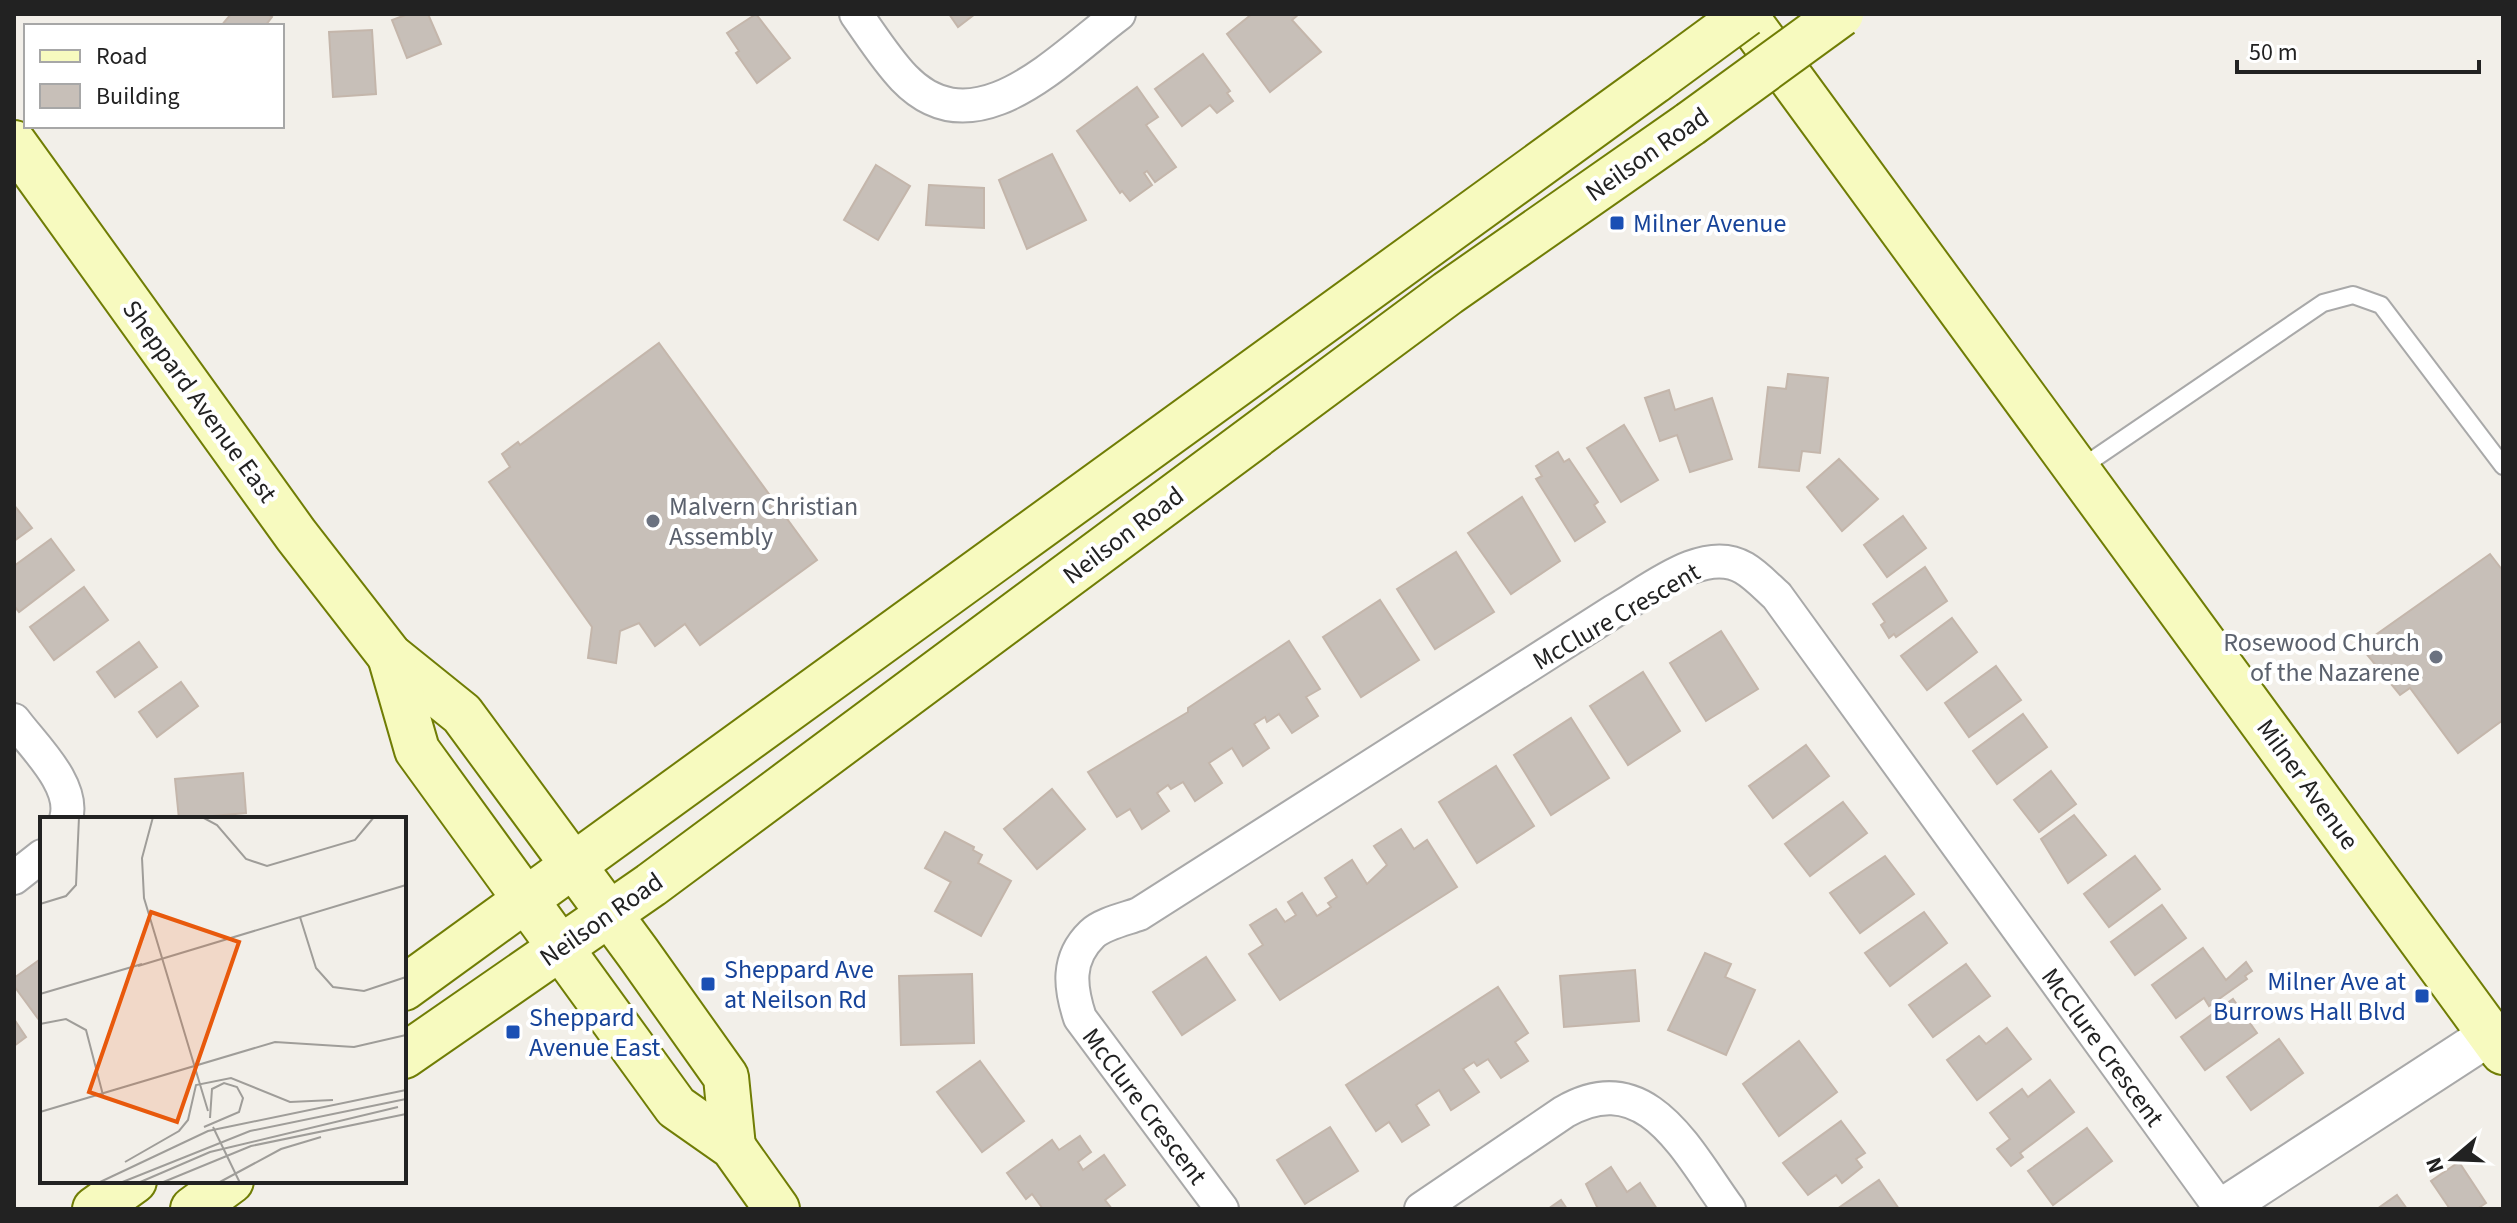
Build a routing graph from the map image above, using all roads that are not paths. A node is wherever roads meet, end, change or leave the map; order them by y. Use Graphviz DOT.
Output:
graph roads {
  1 [pos="856,14"];
  2 [pos="1119,14"];
  3 [pos="1745,14"];
  4 [pos="1841,14"];
  5 [pos="14,143"];
  6 [pos="2503,466"];
  7 [pos="2078,470"];
  8 [pos="954,587"];
  9 [pos="988,635"];
  10 [pos="390,656"];
  11 [pos="14,720"];
  12 [pos="67,817"];
  13 [pos="40,858"];
  14 [pos="571,864"];
  15 [pos="14,878"];
  16 [pos="525,900"];
  17 [pos="609,915"];
  18 [pos="559,950"];
  19 [pos="406,987"];
  20 [pos="2499,1037"];
  21 [pos="406,1055"];
  22 [pos="733,1147"];
  23 [pos="131,1183"];
  24 [pos="228,1183"];
  25 [pos="95,1209"];
  26 [pos="193,1209"];
  27 [pos="777,1209"];
  28 [pos="1222,1209"];
  29 [pos="1421,1209"];
  30 [pos="1729,1209"];
  31 [pos="2221,1209"];
  1 -- 2 [label="street"];
  3 -- 7 [label="main road, Milner Avenue"];
  3 -- 8 [label="main road, Neilson Road, bridge"];
  4 -- 9 [label="main road, Neilson Road, bridge"];
  5 -- 10 [label="main road, Sheppard Avenue East"];
  6 -- 7 [label="lane"];
  7 -- 20 [label="main road, Milner Avenue"];
  8 -- 9 [label="main road"];
  8 -- 14 [label="main road, Neilson Road"];
  9 -- 17 [label="main road, Neilson Road"];
  10 -- 14 [label="main road, Sheppard Avenue East"];
  10 -- 16 [label="main road, Sheppard Avenue East"];
  11 -- 12 [label="street"];
  13 -- 15 [label="street"];
  14 -- 16 [label="main road, Neilson Road"];
  14 -- 17 [label="main road, Sheppard Avenue East"];
  16 -- 18 [label="main road, Sheppard Avenue East"];
  16 -- 19 [label="main road, Neilson Road"];
  17 -- 18 [label="main road, Neilson Road"];
  17 -- 22 [label="main road, Sheppard Avenue East"];
  18 -- 21 [label="main road, Neilson Road"];
  18 -- 22 [label="main road, Sheppard Avenue East"];
  20 -- 31 [label="street"];
  22 -- 27 [label="main road, Sheppard Avenue East"];
  23 -- 25 [label="main road"];
  24 -- 26 [label="main road"];
  28 -- 31 [label="street, McClure Crescent"];
  29 -- 30 [label="street"];
}
